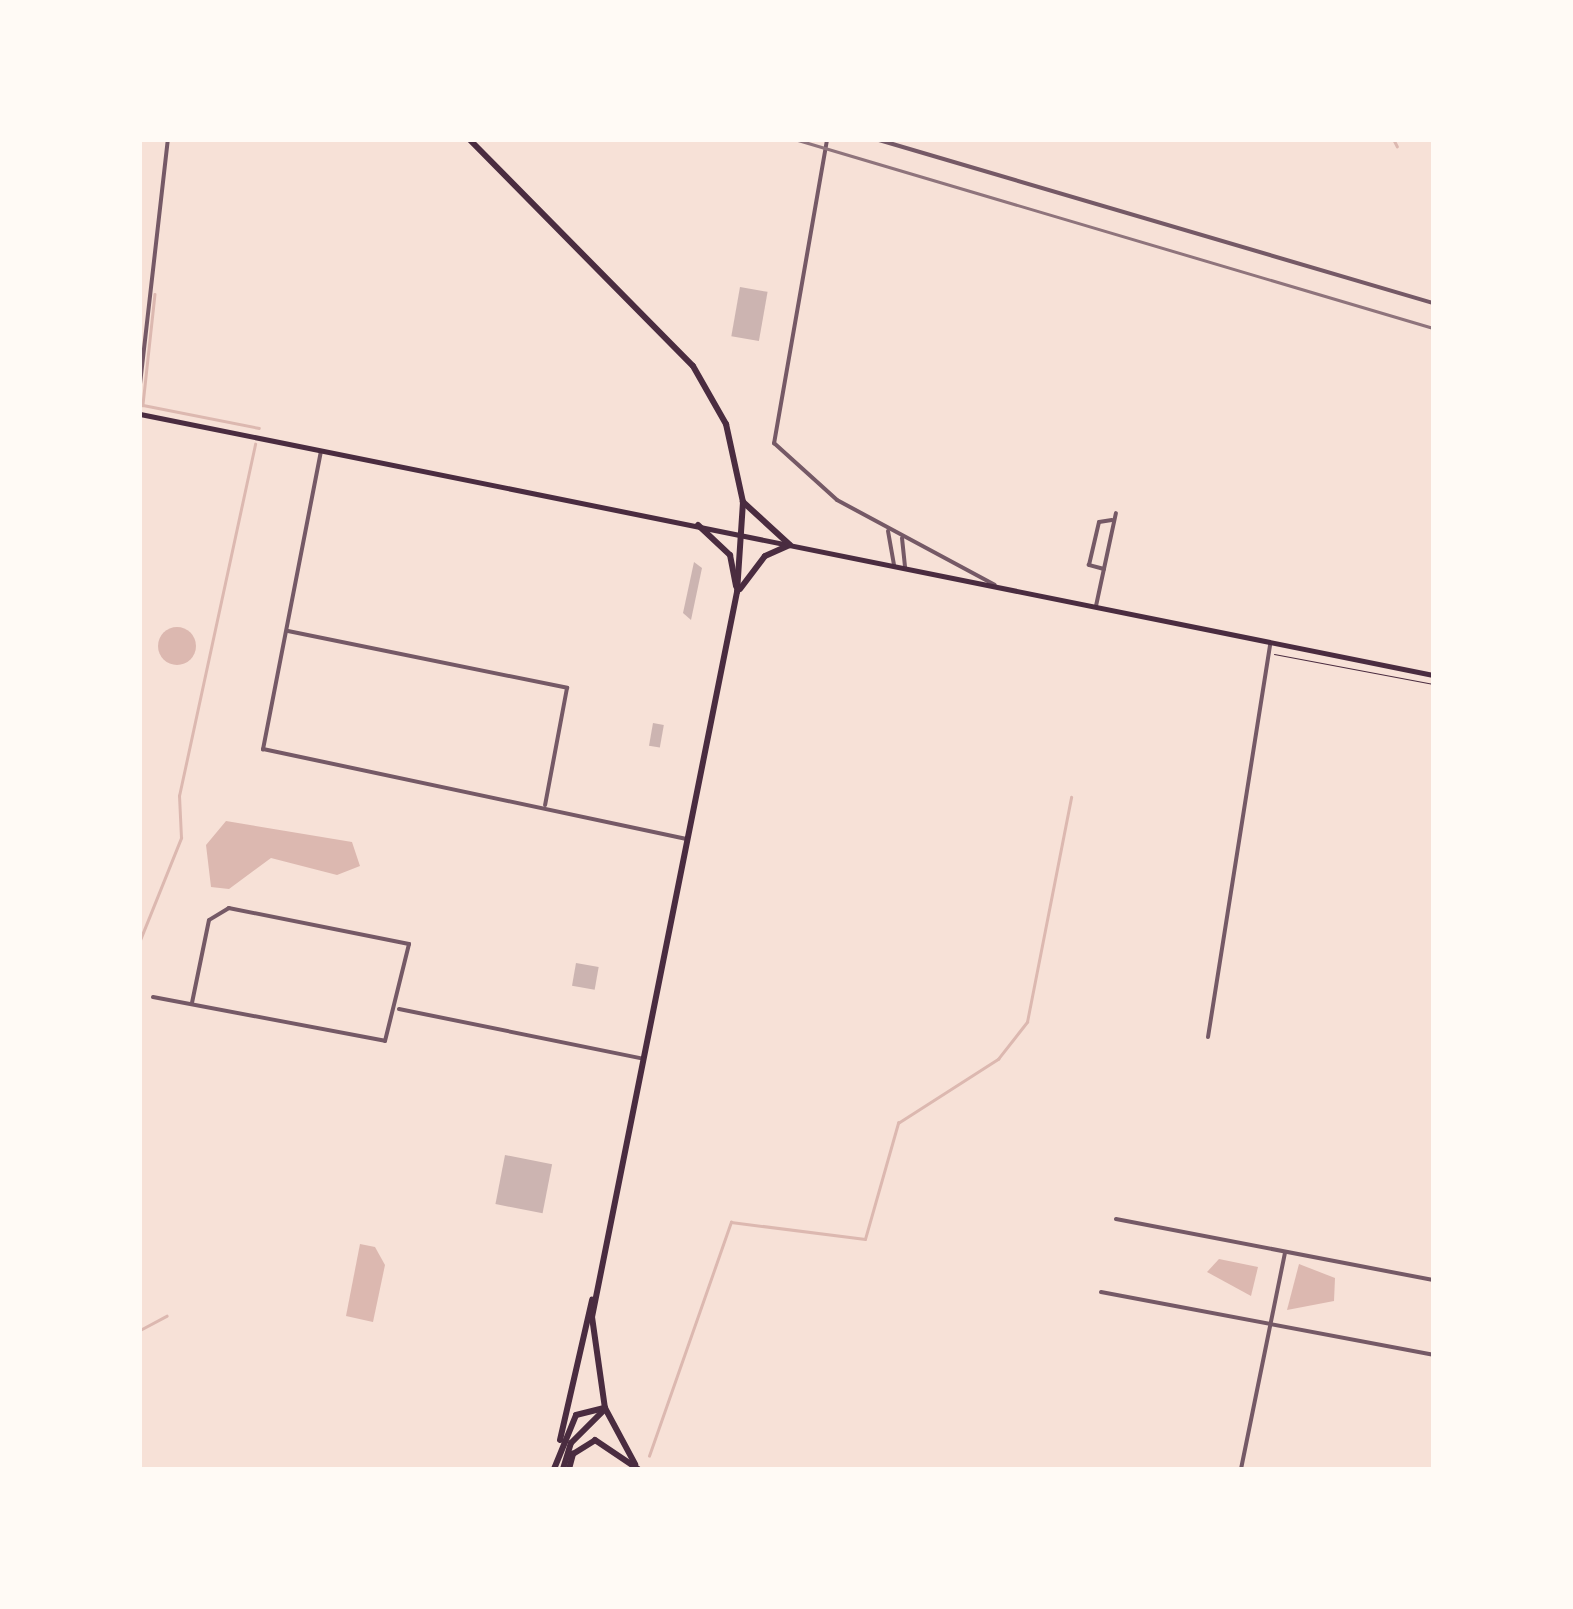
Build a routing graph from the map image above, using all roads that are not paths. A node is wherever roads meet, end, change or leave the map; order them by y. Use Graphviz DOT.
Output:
graph roads {
  1 [pos="168,140"];
  2 [pos="470,140"];
  3 [pos="827,140"];
  4 [pos="879,140"];
  5 [pos="1433,303"];
  6 [pos="140,384"];
  7 [pos="140,414"];
  8 [pos="321,450"];
  9 [pos="744,502"];
  10 [pos="1116,513"];
  11 [pos="1114,520"];
  12 [pos="698,525"];
  13 [pos="888,532"];
  14 [pos="746,535"];
  15 [pos="902,538"];
  16 [pos="790,545"];
  17 [pos="894,565"];
  18 [pos="904,567"];
  19 [pos="1104,569"];
  20 [pos="995,585"];
  21 [pos="738,592"];
  22 [pos="1096,606"];
  23 [pos="286,630"];
  24 [pos="1270,644"];
  25 [pos="1433,675"];
  26 [pos="545,805"];
  27 [pos="688,839"];
  28 [pos="153,997"];
  29 [pos="192,1003"];
  30 [pos="400,1009"];
  31 [pos="1208,1037"];
  32 [pos="644,1059"];
  33 [pos="1116,1219"];
  34 [pos="1285,1253"];
  35 [pos="1433,1280"];
  36 [pos="596,1290"];
  37 [pos="1101,1292"];
  38 [pos="1269,1324"];
  39 [pos="1433,1355"];
  40 [pos="606,1408"];
  41 [pos="560,1440"];
  42 [pos="554,1469"];
  43 [pos="566,1469"];
  44 [pos="638,1469"];
  45 [pos="1240,1469"];
  1 -- 6 [label="street"];
  2 -- 9 [label="main road"];
  3 -- 13 [label="street"];
  4 -- 5 [label="street"];
  7 -- 8 [label="main road"];
  8 -- 12 [label="main road"];
  8 -- 23 [label="street"];
  9 -- 14 [label="main road"];
  9 -- 16 [label="main road"];
  10 -- 11 [label="street"];
  11 -- 19 [label="street"];
  11 -- 19 [label="street"];
  12 -- 14 [label="main road"];
  12 -- 21 [label="main road"];
  13 -- 15 [label="street"];
  13 -- 17 [label="street"];
  14 -- 16 [label="main road"];
  14 -- 21 [label="main road"];
  15 -- 18 [label="street"];
  15 -- 20 [label="street"];
  16 -- 17 [label="main road"];
  16 -- 21 [label="main road"];
  17 -- 18 [label="main road"];
  18 -- 20 [label="main road"];
  19 -- 22 [label="street"];
  20 -- 22 [label="main road"];
  21 -- 27 [label="main road"];
  22 -- 24 [label="main road"];
  23 -- 26 [label="street"];
  23 -- 26 [label="street"];
  24 -- 25 [label="main road"];
  24 -- 31 [label="street"];
  26 -- 27 [label="street"];
  27 -- 32 [label="main road"];
  28 -- 29 [label="street"];
  29 -- 30 [label="street"];
  29 -- 30 [label="street"];
  30 -- 32 [label="street"];
  32 -- 36 [label="main road"];
  33 -- 34 [label="street"];
  34 -- 35 [label="street"];
  34 -- 38 [label="street"];
  36 -- 40 [label="main road"];
  36 -- 41 [label="main road"];
  37 -- 38 [label="street"];
  38 -- 39 [label="street"];
  38 -- 45 [label="street"];
  40 -- 41 [label="main road"];
  40 -- 43 [label="main road"];
  40 -- 44 [label="main road"];
  41 -- 42 [label="main road"];
  43 -- 44 [label="main road"];
}
